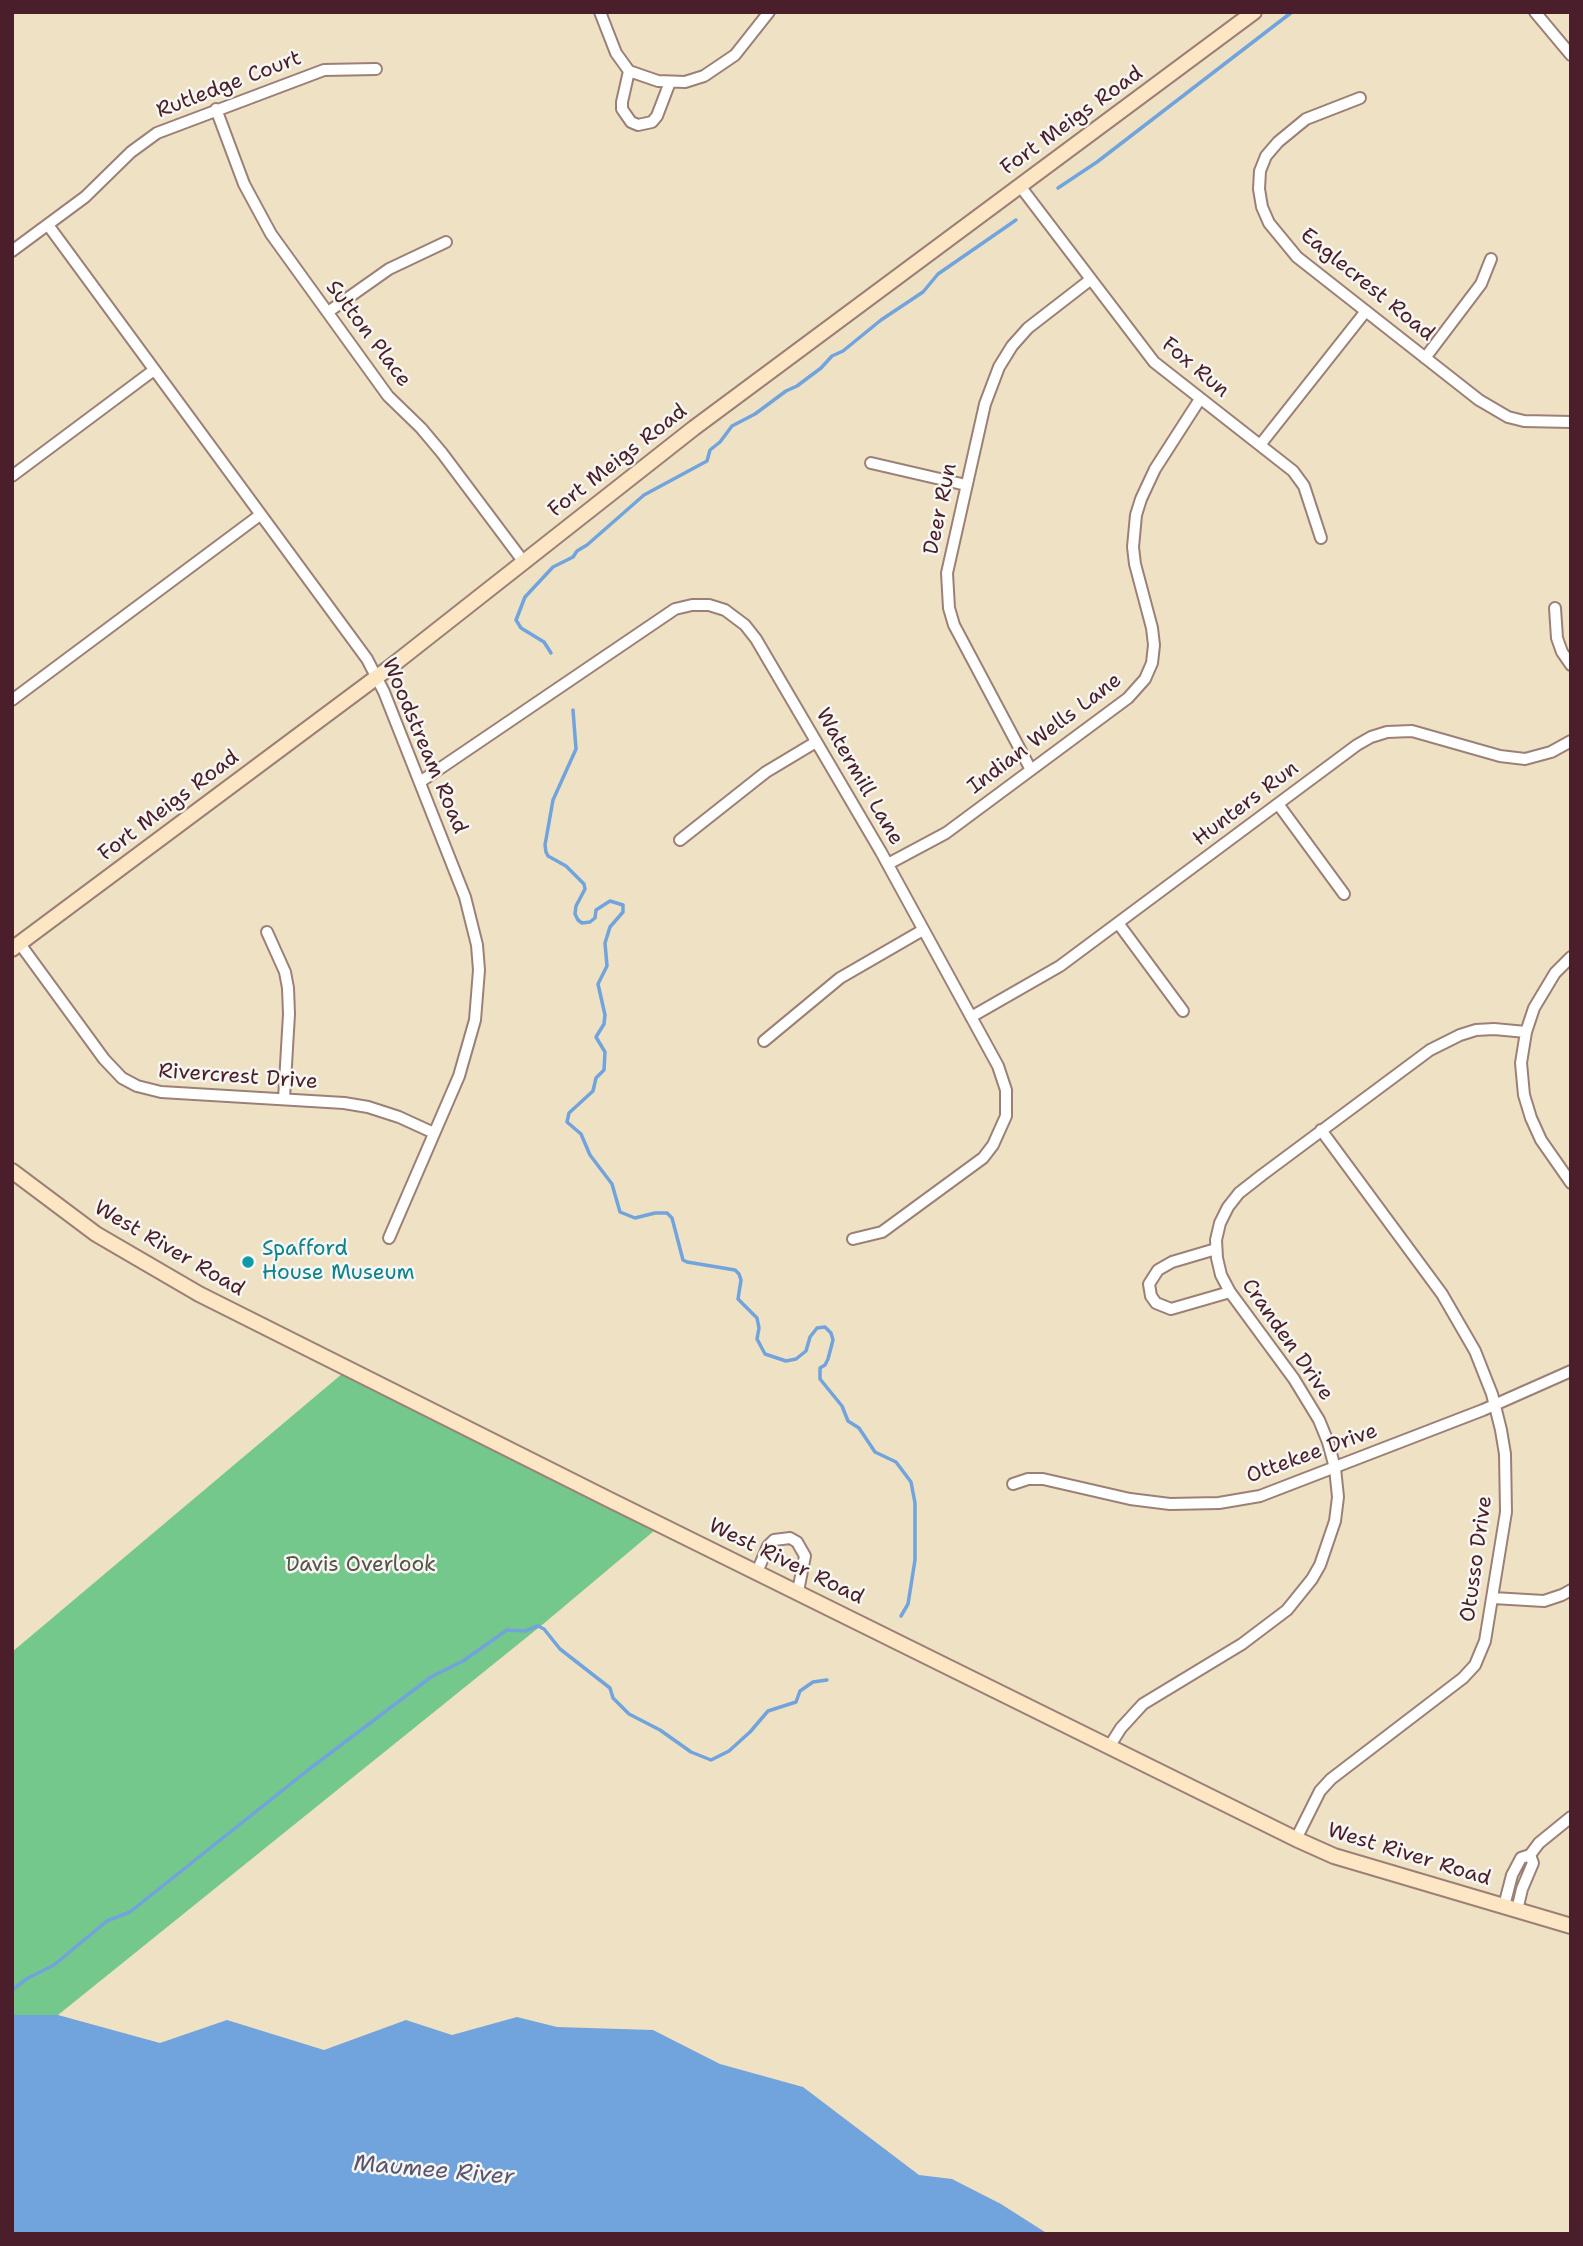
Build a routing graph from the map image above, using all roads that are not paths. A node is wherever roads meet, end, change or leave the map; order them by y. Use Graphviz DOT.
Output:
graph roads {
  1 [pos="600,12"];
  2 [pos="769,12"];
  3 [pos="1254,12"];
  4 [pos="1535,12"];
  5 [pos="1571,55"];
  6 [pos="376,69"];
  7 [pos="629,71"];
  8 [pos="670,82"];
  9 [pos="1360,98"];
  10 [pos="216,109"];
  11 [pos="1020,186"];
  12 [pos="48,225"];
  13 [pos="446,242"];
  14 [pos="12,251"];
  15 [pos="1491,260"];
  16 [pos="1090,280"];
  17 [pos="1366,311"];
  18 [pos="328,312"];
  19 [pos="1425,358"];
  20 [pos="154,370"];
  21 [pos="1200,399"];
  22 [pos="1571,422"];
  23 [pos="1261,445"];
  24 [pos="871,463"];
  25 [pos="12,476"];
  26 [pos="966,485"];
  27 [pos="260,515"];
  28 [pos="1321,538"];
  29 [pos="523,561"];
  30 [pos="1555,608"];
  31 [pos="1571,665"];
  32 [pos="377,677"];
  33 [pos="12,700"];
  34 [pos="1571,741"];
  35 [pos="816,742"];
  36 [pos="1031,770"];
  37 [pos="420,782"];
  38 [pos="1278,803"];
  39 [pos="680,840"];
  40 [pos="888,864"];
  41 [pos="1344,894"];
  42 [pos="1118,923"];
  43 [pos="923,930"];
  44 [pos="267,932"];
  45 [pos="16,947"];
  46 [pos="1571,957"];
  47 [pos="1183,1011"];
  48 [pos="971,1017"];
  49 [pos="1526,1032"];
  50 [pos="764,1041"];
  51 [pos="284,1099"];
  52 [pos="1321,1130"];
  53 [pos="434,1133"];
  54 [pos="12,1171"];
  55 [pos="1571,1183"];
  56 [pos="389,1238"];
  57 [pos="853,1239"];
  58 [pos="1216,1250"];
  59 [pos="1230,1292"];
  60 [pos="1571,1371"];
  61 [pos="1495,1404"];
  62 [pos="1335,1468"];
  63 [pos="1013,1484"];
  64 [pos="757,1572"];
  65 [pos="1571,1590"];
  66 [pos="798,1591"];
  67 [pos="1493,1598"];
  68 [pos="1109,1747"];
  69 [pos="1571,1817"];
  70 [pos="1296,1839"];
  71 [pos="1510,1908"];
  72 [pos="1571,1926"];
  1 -- 7 [label="street"];
  2 -- 8 [label="street"];
  3 -- 11 [label="main road, Fort Meigs Road"];
  4 -- 5 [label="street"];
  6 -- 10 [label="street, Rutledge Court"];
  7 -- 8 [label="street"];
  7 -- 8 [label="street"];
  9 -- 17 [label="street, Eaglecrest Road"];
  10 -- 12 [label="street, Rutledge Court"];
  10 -- 18 [label="street, Sutton Place"];
  11 -- 16 [label="street, Fox Run"];
  11 -- 29 [label="main road, Fort Meigs Road"];
  12 -- 14 [label="street, Rutledge Court"];
  12 -- 20 [label="street, Woodstream Road"];
  13 -- 18 [label="street"];
  15 -- 19 [label="street"];
  16 -- 21 [label="street, Fox Run"];
  16 -- 26 [label="street, Deer Run"];
  17 -- 19 [label="street, Eaglecrest Road"];
  17 -- 23 [label="street"];
  18 -- 29 [label="street, Sutton Place"];
  19 -- 22 [label="street, Eaglecrest Road"];
  20 -- 25 [label="street"];
  20 -- 27 [label="street, Woodstream Road"];
  21 -- 23 [label="street, Fox Run"];
  21 -- 36 [label="street, Indian Wells Lane"];
  23 -- 28 [label="street, Fox Run"];
  24 -- 26 [label="street"];
  26 -- 36 [label="street, Deer Run"];
  27 -- 32 [label="street, Woodstream Road"];
  27 -- 33 [label="street"];
  29 -- 32 [label="main road, Fort Meigs Road"];
  30 -- 31 [label="street"];
  32 -- 37 [label="street, Woodstream Road"];
  32 -- 45 [label="main road, Fort Meigs Road"];
  34 -- 38 [label="street, Hunters Run"];
  35 -- 37 [label="street, Watermill Lane"];
  35 -- 39 [label="street"];
  35 -- 40 [label="street, Watermill Lane"];
  36 -- 40 [label="street, Indian Wells Lane"];
  37 -- 53 [label="street, Woodstream Road"];
  38 -- 41 [label="street"];
  38 -- 42 [label="street, Hunters Run"];
  40 -- 43 [label="street, Watermill Lane"];
  42 -- 47 [label="street"];
  42 -- 48 [label="street, Hunters Run"];
  43 -- 48 [label="street, Watermill Lane"];
  43 -- 50 [label="street"];
  44 -- 51 [label="street"];
  45 -- 51 [label="street, Rivercrest Drive"];
  46 -- 49 [label="street"];
  48 -- 57 [label="street, Watermill Lane"];
  49 -- 52 [label="street, Cranden Drive"];
  49 -- 55 [label="street"];
  51 -- 53 [label="street, Rivercrest Drive"];
  52 -- 58 [label="street, Cranden Drive"];
  52 -- 61 [label="street, Otusso Drive"];
  53 -- 56 [label="street, Woodstream Road"];
  54 -- 64 [label="main road, West River Road"];
  58 -- 59 [label="street, Cranden Drive"];
  58 -- 59 [label="street"];
  59 -- 62 [label="street, Cranden Drive"];
  60 -- 61 [label="street, Ottekee Drive"];
  61 -- 62 [label="street, Ottekee Drive"];
  61 -- 67 [label="street, Otusso Drive"];
  62 -- 63 [label="street, Ottekee Drive"];
  62 -- 68 [label="street, Cranden Drive"];
  64 -- 66 [label="main road, West River Road"];
  64 -- 66 [label="street"];
  65 -- 67 [label="street"];
  66 -- 68 [label="main road, West River Road"];
  67 -- 70 [label="street, Otusso Drive"];
  68 -- 70 [label="main road, West River Road"];
  69 -- 71 [label="street"];
  70 -- 71 [label="main road, West River Road"];
  71 -- 72 [label="main road, West River Road"];
}
